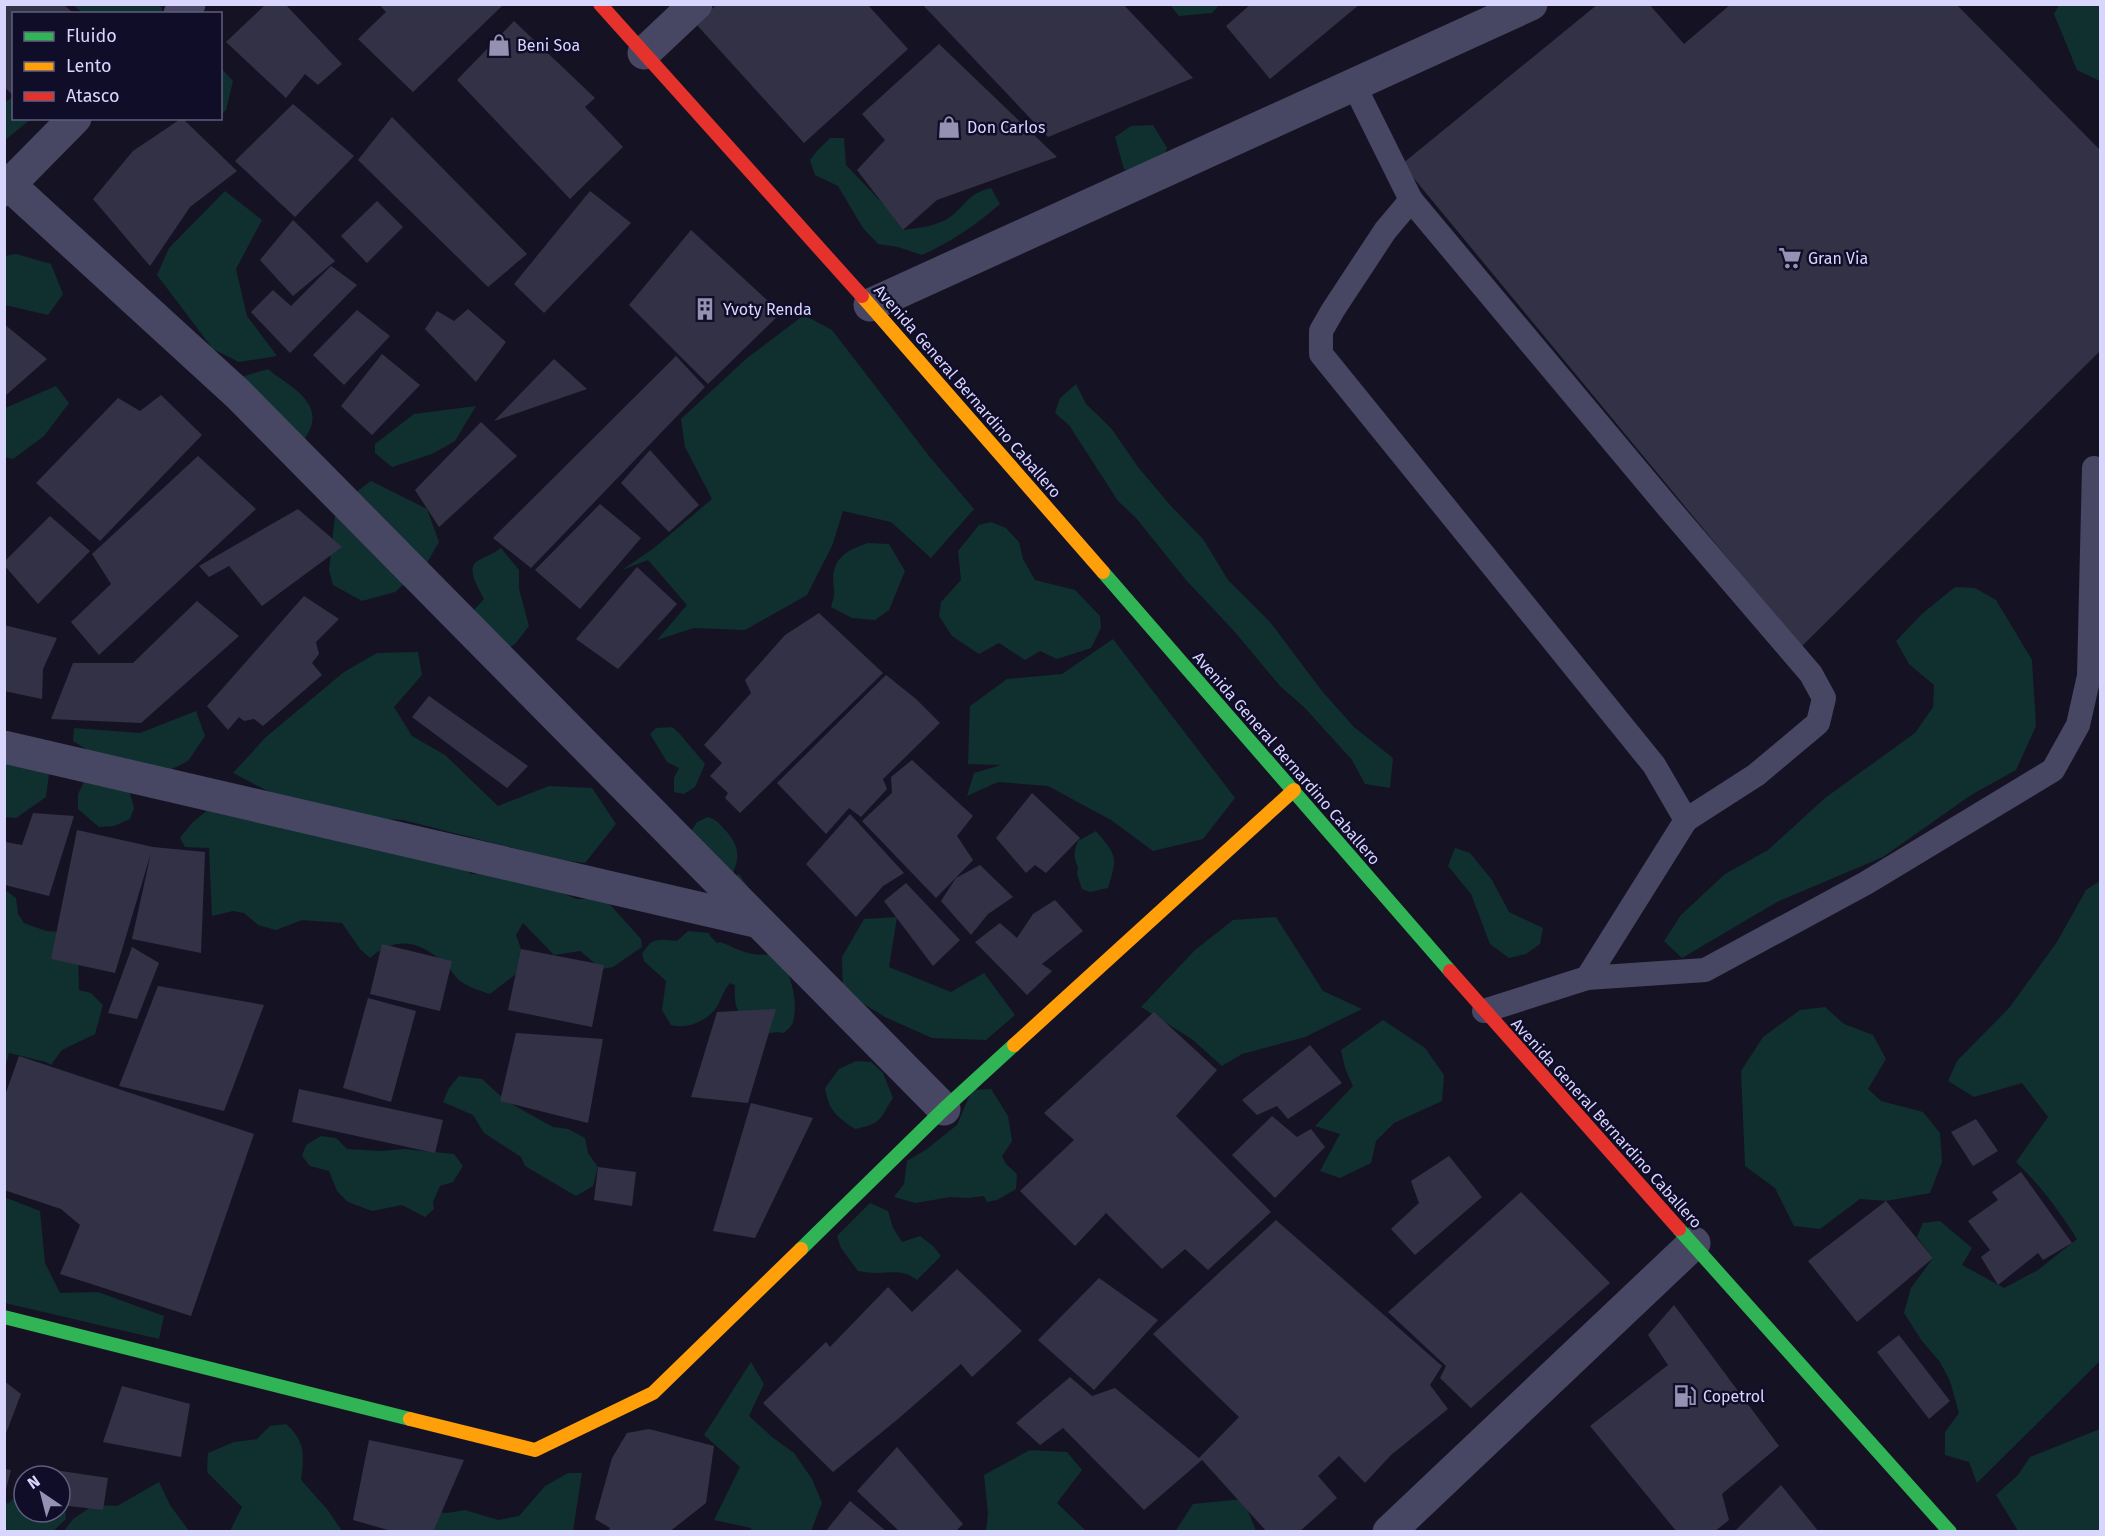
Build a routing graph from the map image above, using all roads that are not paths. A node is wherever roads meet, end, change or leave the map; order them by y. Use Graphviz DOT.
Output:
graph roads {
  1 [pos="600,4"];
  2 [pos="696,4"];
  3 [pos="1531,4"];
  4 [pos="644,53"];
  5 [pos="1354,85"];
  6 [pos="73,120"];
  7 [pos="6,185"];
  8 [pos="1412,200"];
  9 [pos="870,305"];
  10 [pos="2094,468"];
  11 [pos="4,747"];
  12 [pos="1294,790"];
  13 [pos="1686,820"];
  14 [pos="759,922"];
  15 [pos="1587,978"];
  16 [pos="1484,1011"];
  17 [pos="944,1109"];
  18 [pos="1694,1243"];
  19 [pos="4,1317"];
  20 [pos="1389,1532"];
  21 [pos="1950,1532"];
  1 -- 4 [label="main road, Avenida General Bernardino Caballero"];
  2 -- 4 [label="street"];
  3 -- 5 [label="street"];
  4 -- 9 [label="main road, Avenida General Bernardino Caballero"];
  5 -- 8 [label="lane"];
  5 -- 9 [label="street"];
  6 -- 7 [label="street"];
  7 -- 14 [label="street"];
  8 -- 13 [label="lane"];
  8 -- 13 [label="lane"];
  9 -- 12 [label="main road, Avenida General Bernardino Caballero"];
  10 -- 15 [label="lane"];
  11 -- 14 [label="street"];
  12 -- 16 [label="main road, Avenida General Bernardino Caballero"];
  12 -- 17 [label="main road"];
  13 -- 15 [label="lane"];
  14 -- 17 [label="street"];
  15 -- 16 [label="lane"];
  16 -- 18 [label="main road, Avenida General Bernardino Caballero"];
  17 -- 19 [label="main road"];
  18 -- 20 [label="street"];
  18 -- 21 [label="main road, Avenida General Bernardino Caballero"];
}
